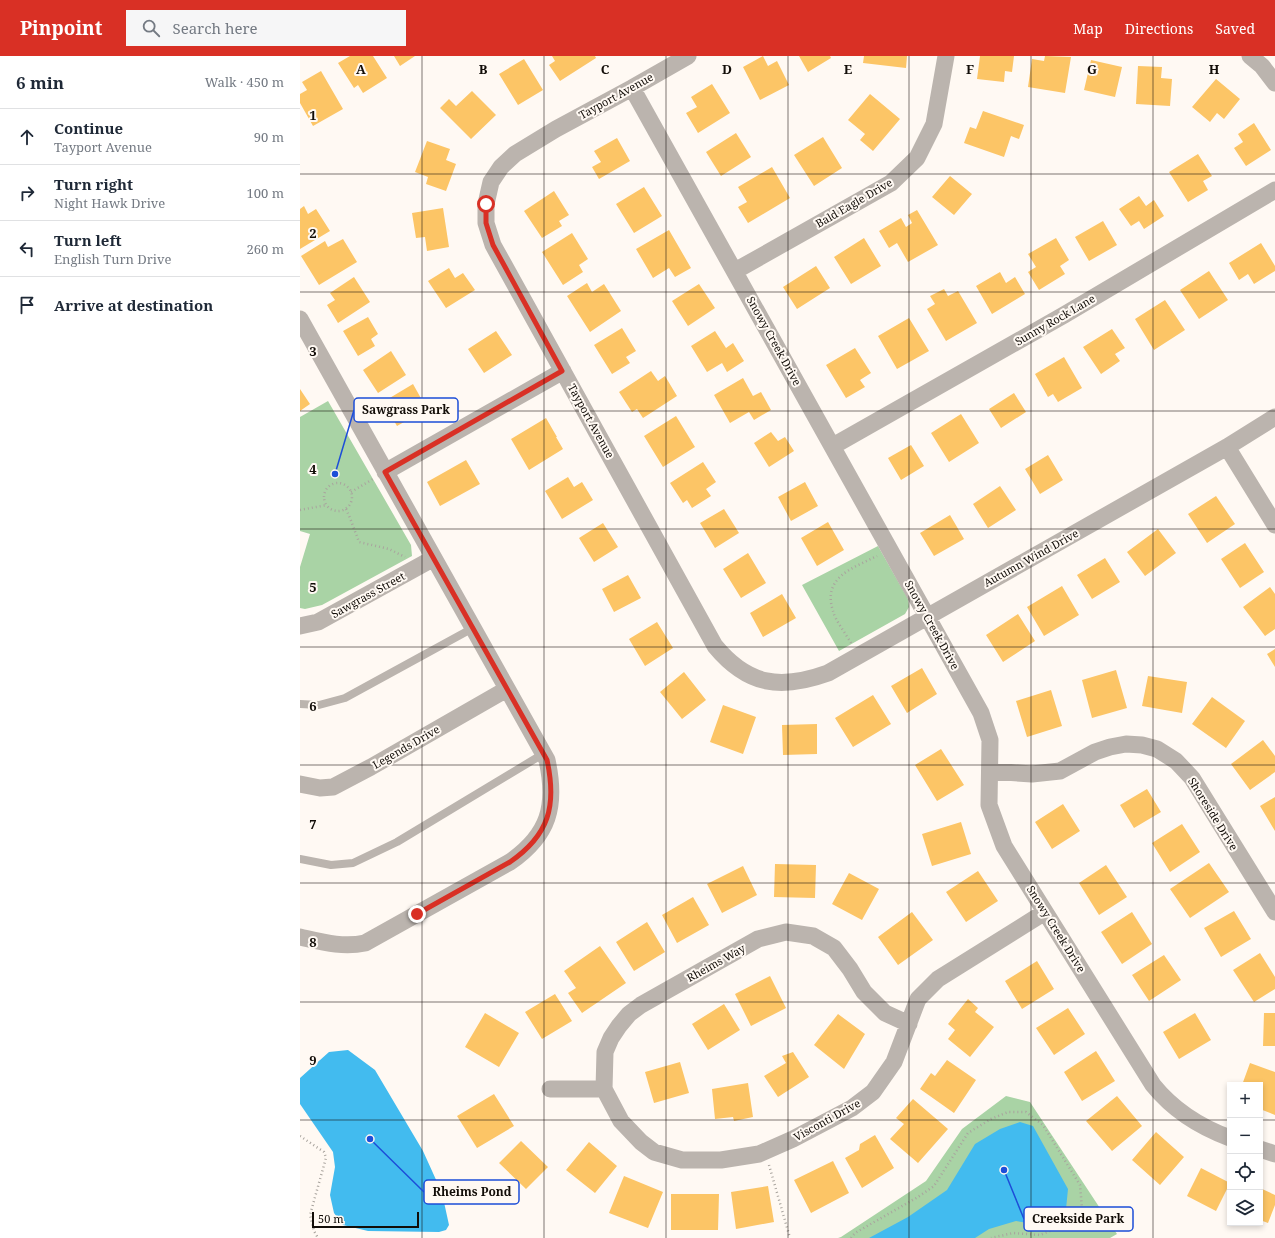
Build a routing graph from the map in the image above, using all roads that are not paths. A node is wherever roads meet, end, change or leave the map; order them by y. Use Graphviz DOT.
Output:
graph roads {
  1 [pos="688,56"];
  2 [pos="946,56"];
  3 [pos="1250,56"];
  4 [pos="1275,83"];
  5 [pos="632,88"];
  6 [pos="1275,190"];
  7 [pos="735,271"];
  8 [pos="300,319"];
  9 [pos="562,371"];
  10 [pos="1275,417"];
  11 [pos="833,446"];
  12 [pos="1227,447"];
  13 [pos="385,472"];
  14 [pos="1275,525"];
  15 [pos="434,558"];
  16 [pos="927,616"];
  17 [pos="300,626"];
  18 [pos="473,628"];
  19 [pos="780,683"];
  20 [pos="507,689"];
  21 [pos="300,704"];
  22 [pos="543,754"];
  23 [pos="990,771"];
  24 [pos="300,784"];
  25 [pos="300,859"];
  26 [pos="1045,912"];
  27 [pos="1275,912"];
  28 [pos="300,938"];
  29 [pos="909,1024"];
  30 [pos="550,1089"];
  31 [pos="604,1089"];
  32 [pos="1227,1137"];
  33 [pos="1263,1150"];
  34 [pos="1275,1154"];
  1 -- 5 [label="street, Tayport Avenue"];
  2 -- 7 [label="street, Bald Eagle Drive"];
  3 -- 4 [label="street"];
  5 -- 7 [label="street, Snowy Creek Drive"];
  5 -- 9 [label="street, Tayport Avenue"];
  6 -- 11 [label="street, Sunny Rock Lane"];
  7 -- 11 [label="street, Snowy Creek Drive"];
  8 -- 13 [label="street"];
  9 -- 13 [label="street"];
  9 -- 19 [label="street, Tayport Avenue"];
  10 -- 12 [label="street, Autumn Wind Drive"];
  11 -- 16 [label="street, Snowy Creek Drive"];
  12 -- 14 [label="street"];
  12 -- 16 [label="street, Autumn Wind Drive"];
  13 -- 15 [label="street"];
  15 -- 17 [label="street, Sawgrass Street"];
  15 -- 18 [label="street"];
  16 -- 19 [label="street, Autumn Wind Drive"];
  16 -- 23 [label="street, Snowy Creek Drive"];
  18 -- 20 [label="street"];
  18 -- 21 [label="lane"];
  20 -- 22 [label="street"];
  20 -- 24 [label="street, Legends Drive"];
  22 -- 25 [label="lane"];
  22 -- 28 [label="street"];
  23 -- 26 [label="street, Snowy Creek Drive"];
  23 -- 27 [label="street, Shoreside Drive"];
  26 -- 29 [label="street, Visconti Drive"];
  26 -- 32 [label="street, Snowy Creek Drive"];
  29 -- 31 [label="street, Visconti Drive"];
  29 -- 31 [label="street, Rheims Way"];
  30 -- 31 [label="street"];
  33 -- 34 [label="street"];
}
